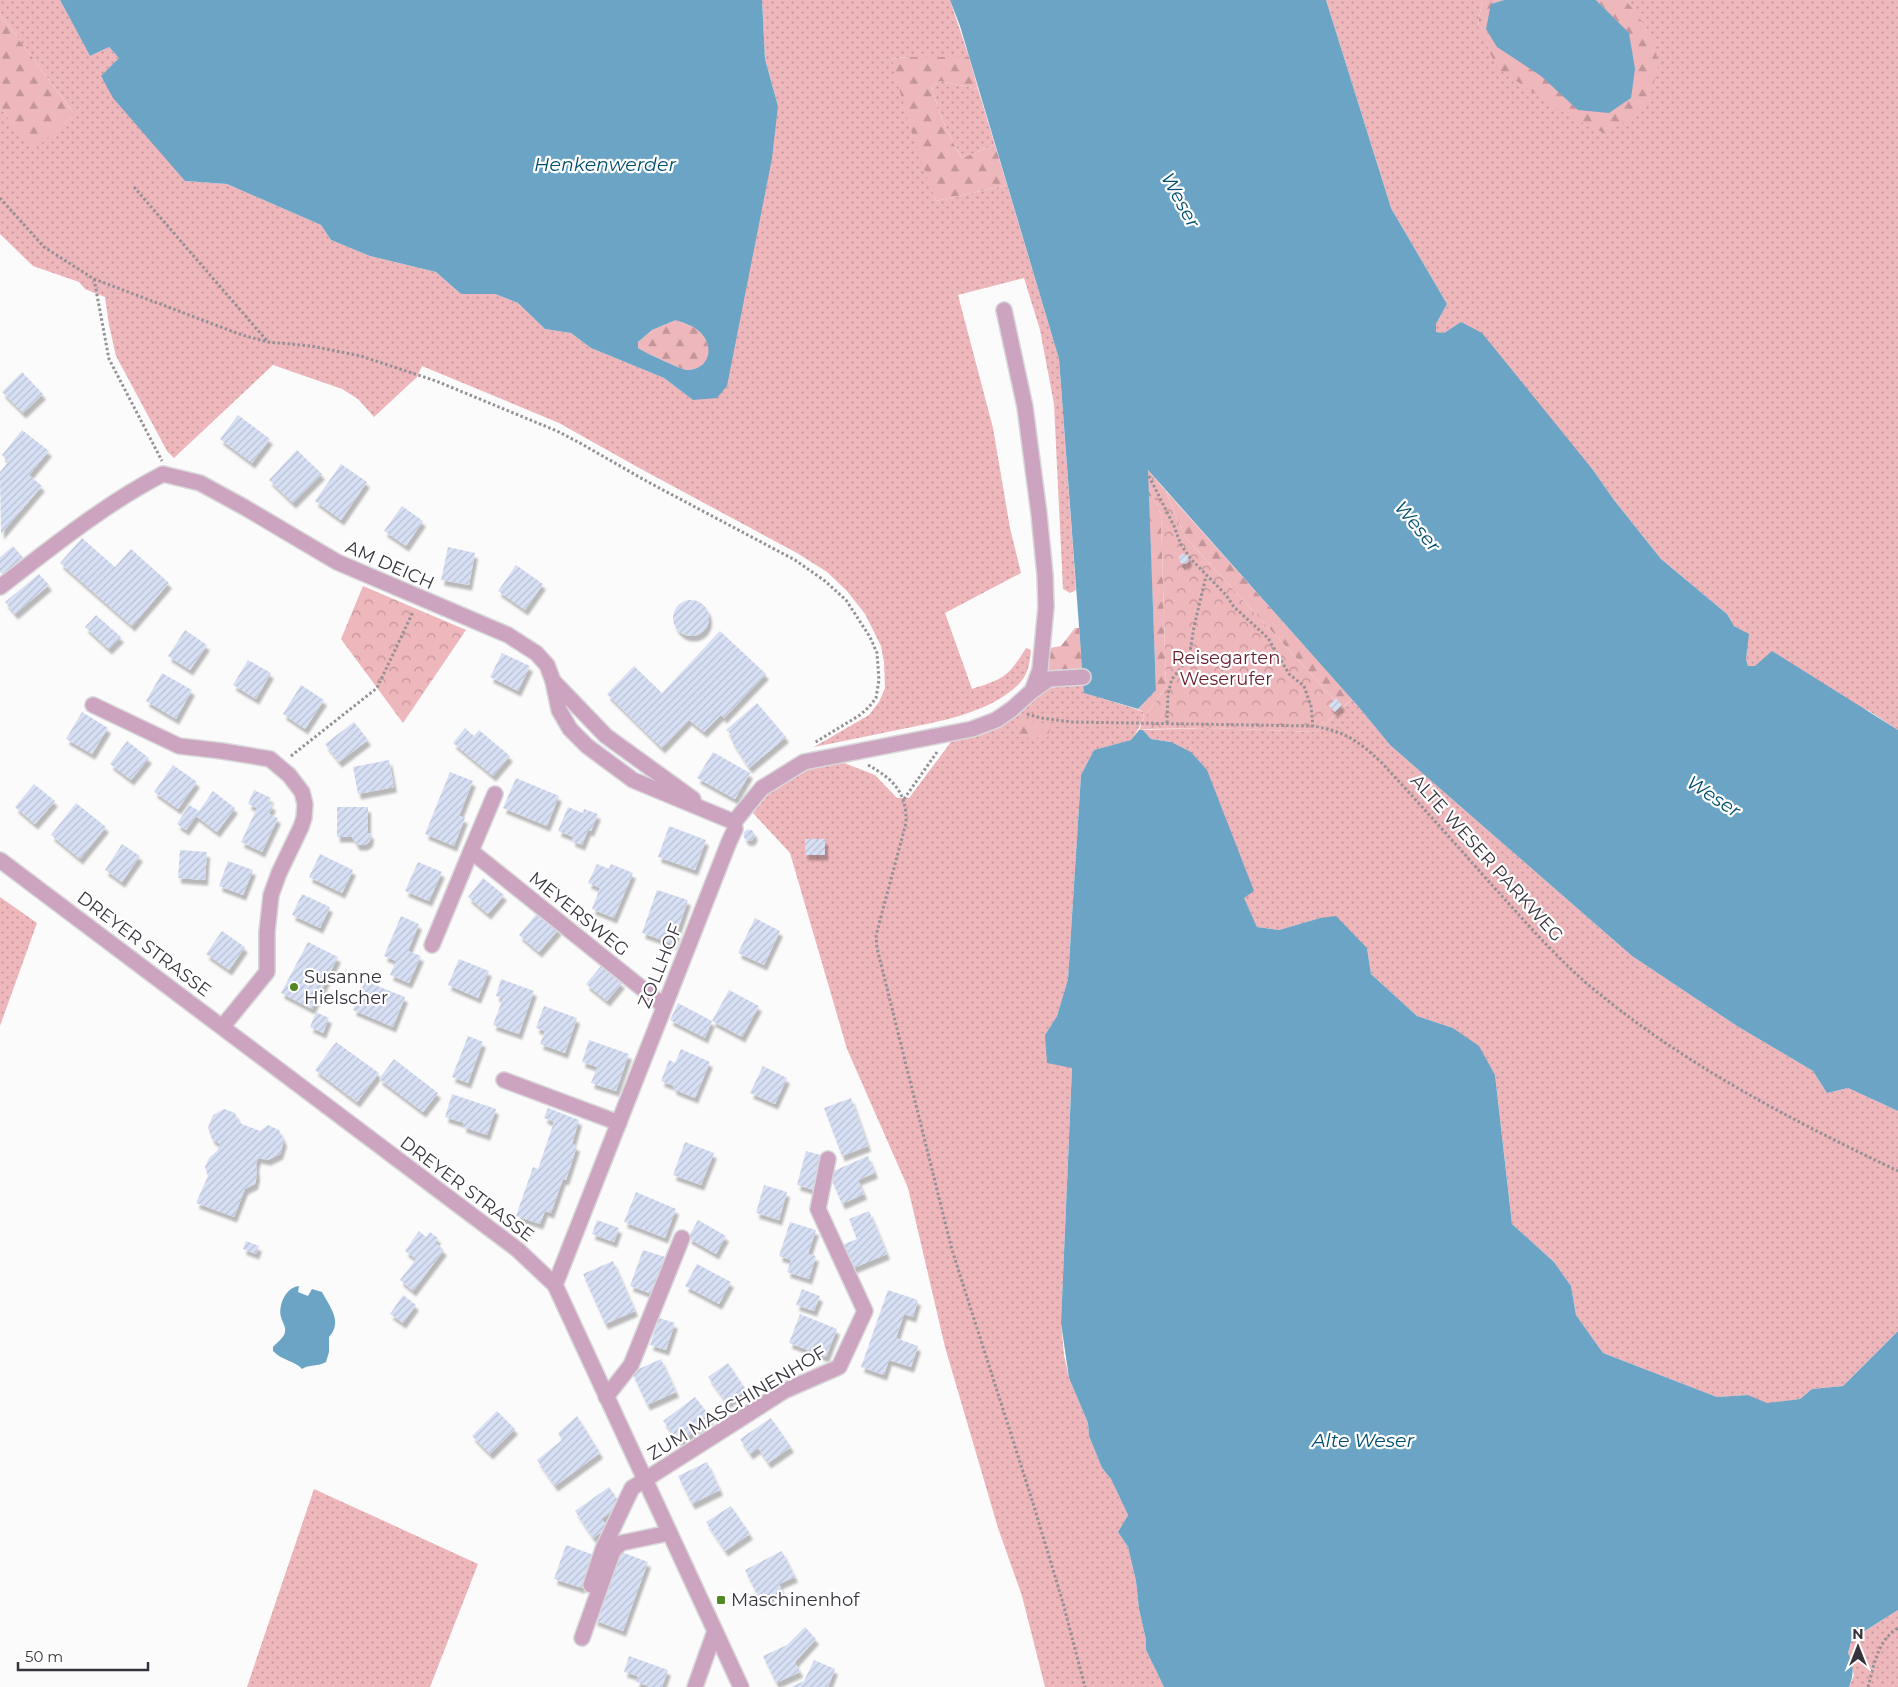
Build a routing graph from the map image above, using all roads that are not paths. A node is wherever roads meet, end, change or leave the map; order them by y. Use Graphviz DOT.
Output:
graph roads {
  1 [pos="1004,310"];
  2 [pos="0,587"];
  3 [pos="1083,677"];
  4 [pos="553,681"];
  5 [pos="1032,691"];
  6 [pos="94,705"];
  7 [pos="494,794"];
  8 [pos="711,811"];
  9 [pos="734,822"];
  10 [pos="471,851"];
  11 [pos="0,860"];
  12 [pos="432,945"];
  13 [pos="664,1006"];
  14 [pos="223,1026"];
  15 [pos="504,1080"];
  16 [pos="619,1124"];
  17 [pos="828,1159"];
  18 [pos="682,1238"];
  19 [pos="555,1285"];
  20 [pos="606,1397"];
  21 [pos="645,1481"];
  22 [pos="669,1533"];
  23 [pos="591,1585"];
  24 [pos="715,1631"];
  25 [pos="582,1638"];
  26 [pos="695,1687"];
  27 [pos="741,1687"];
  1 -- 5 [label="street"];
  2 -- 4 [label="street, AM DEICH"];
  3 -- 5 [label="street"];
  4 -- 8 [label="street"];
  4 -- 8 [label="street, AM DEICH"];
  5 -- 9 [label="street"];
  6 -- 14 [label="street"];
  7 -- 10 [label="street"];
  8 -- 9 [label="street, AM DEICH"];
  9 -- 13 [label="street, ZOLLHOF"];
  10 -- 12 [label="street"];
  10 -- 13 [label="street, MEYERSWEG"];
  11 -- 14 [label="street, DREYER STRASSE"];
  13 -- 16 [label="street, ZOLLHOF"];
  14 -- 19 [label="street, DREYER STRASSE"];
  15 -- 16 [label="street"];
  16 -- 19 [label="street, ZOLLHOF"];
  17 -- 21 [label="street, ZUM MASCHINENHOF"];
  18 -- 20 [label="street"];
  19 -- 20 [label="street, DREYER STRASSE"];
  20 -- 21 [label="street, DREYER STRASSE"];
  21 -- 22 [label="street, DREYER STRASSE"];
  21 -- 23 [label="street"];
  22 -- 24 [label="street, DREYER STRASSE"];
  22 -- 25 [label="street"];
  24 -- 26 [label="street"];
  24 -- 27 [label="street, DREYER STRASSE"];
}
